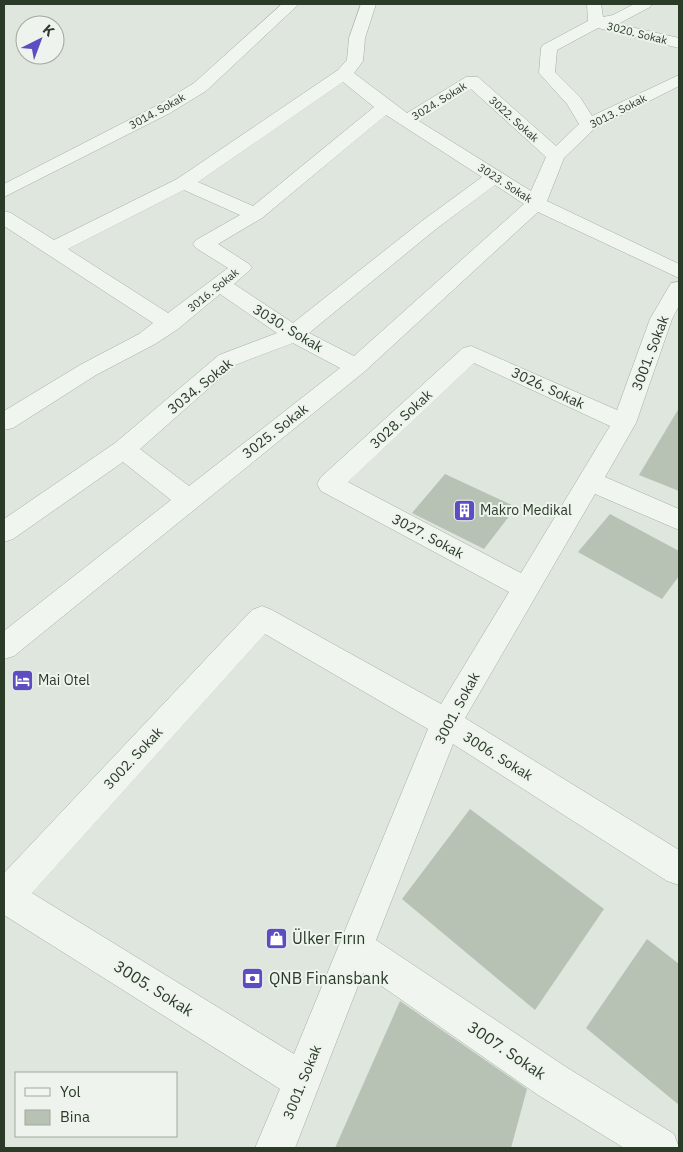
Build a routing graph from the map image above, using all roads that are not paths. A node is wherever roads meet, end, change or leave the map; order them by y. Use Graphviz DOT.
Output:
graph roads {
  1 [pos="291,4"];
  2 [pos="368,4"];
  3 [pos="594,4"];
  4 [pos="645,4"];
  5 [pos="596,23"];
  6 [pos="679,43"];
  7 [pos="344,74"];
  8 [pos="679,80"];
  9 [pos="472,81"];
  10 [pos="385,107"];
  11 [pos="406,121"];
  12 [pos="588,126"];
  13 [pos="556,156"];
  14 [pos="496,176"];
  15 [pos="184,183"];
  16 [pos="4,192"];
  17 [pos="536,203"];
  18 [pos="255,214"];
  19 [pos="4,217"];
  20 [pos="54,248"];
  21 [pos="679,272"];
  22 [pos="221,285"];
  23 [pos="679,288"];
  24 [pos="170,324"];
  25 [pos="294,334"];
  26 [pos="471,353"];
  27 [pos="356,367"];
  28 [pos="7,415"];
  29 [pos="624,423"];
  30 [pos="124,449"];
  31 [pos="590,482"];
  32 [pos="330,484"];
  33 [pos="188,499"];
  34 [pos="679,520"];
  35 [pos="5,529"];
  36 [pos="525,588"];
  37 [pos="262,618"];
  38 [pos="4,647"];
  39 [pos="446,723"];
  40 [pos="679,869"];
  41 [pos="5,897"];
  42 [pos="356,946"];
  43 [pos="302,1081"];
  44 [pos="275,1148"];
  45 [pos="660,1148"];
  1 -- 16 [label="street, 3014. Sokak"];
  2 -- 7 [label="street"];
  3 -- 5 [label="street"];
  4 -- 5 [label="street"];
  5 -- 6 [label="street, 3020. Sokak"];
  5 -- 12 [label="street"];
  7 -- 10 [label="street, 3023. Sokak"];
  7 -- 15 [label="street"];
  8 -- 12 [label="street, 3013. Sokak"];
  9 -- 11 [label="street, 3024. Sokak"];
  9 -- 13 [label="street, 3022. Sokak"];
  10 -- 11 [label="street, 3023. Sokak"];
  10 -- 18 [label="street, 3016. Sokak"];
  11 -- 14 [label="street, 3023. Sokak"];
  12 -- 13 [label="street, 3013. Sokak"];
  13 -- 17 [label="street, 3013. Sokak"];
  14 -- 17 [label="street, 3023. Sokak"];
  14 -- 25 [label="street, 3034. Sokak"];
  15 -- 18 [label="street"];
  15 -- 20 [label="street"];
  17 -- 21 [label="street, 3023. Sokak"];
  17 -- 27 [label="street, 3025. Sokak"];
  18 -- 22 [label="street, 3016. Sokak"];
  19 -- 20 [label="street"];
  20 -- 24 [label="street"];
  22 -- 24 [label="street, 3016. Sokak"];
  22 -- 25 [label="street, 3030. Sokak"];
  23 -- 29 [label="street, 3001. Sokak"];
  24 -- 28 [label="street, 3016. Sokak"];
  25 -- 27 [label="street, 3030. Sokak"];
  25 -- 30 [label="street, 3034. Sokak"];
  26 -- 29 [label="street, 3026. Sokak"];
  26 -- 32 [label="street, 3028. Sokak"];
  27 -- 33 [label="street, 3025. Sokak"];
  29 -- 31 [label="street, 3001. Sokak"];
  30 -- 33 [label="street"];
  30 -- 35 [label="street, 3034. Sokak"];
  31 -- 34 [label="street"];
  31 -- 36 [label="street, 3001. Sokak"];
  32 -- 36 [label="street, 3027. Sokak"];
  33 -- 38 [label="street, 3025. Sokak"];
  36 -- 39 [label="street, 3001. Sokak"];
  37 -- 39 [label="street, 3006. Sokak"];
  37 -- 41 [label="street, 3002. Sokak"];
  39 -- 40 [label="street, 3006. Sokak"];
  39 -- 42 [label="street, 3001. Sokak"];
  41 -- 43 [label="street, 3005. Sokak"];
  42 -- 43 [label="street, 3001. Sokak"];
  42 -- 45 [label="street, 3007. Sokak"];
  43 -- 44 [label="street, 3001. Sokak"];
}
